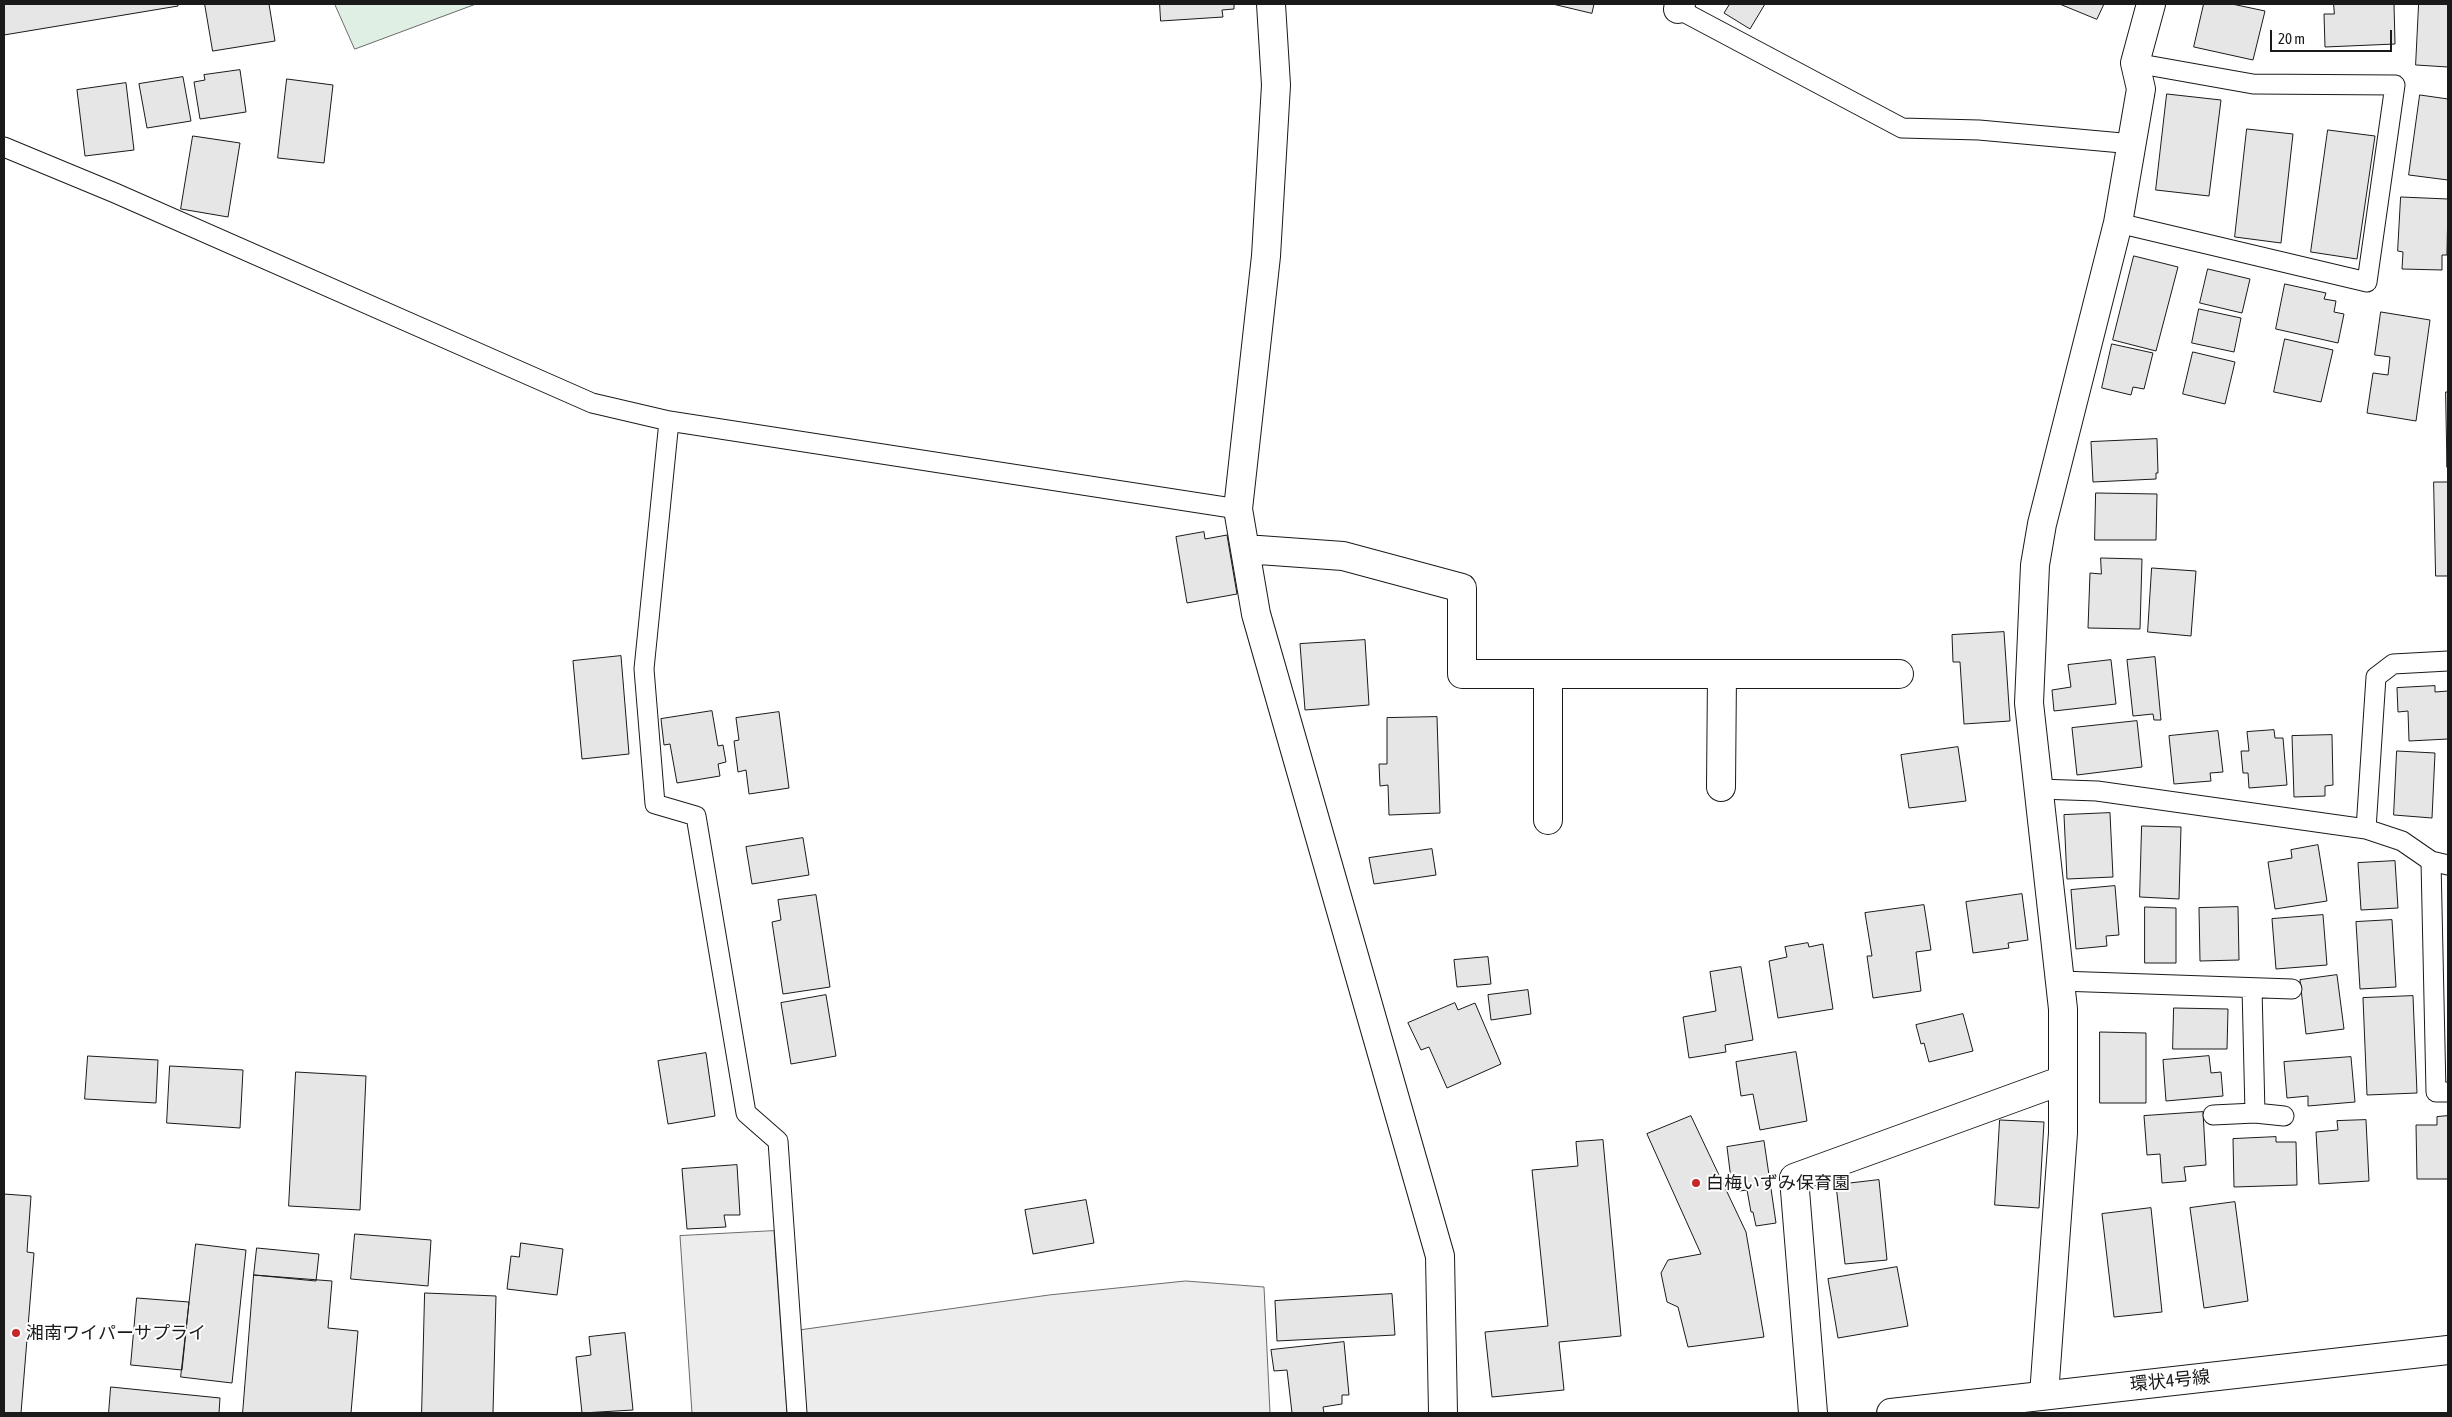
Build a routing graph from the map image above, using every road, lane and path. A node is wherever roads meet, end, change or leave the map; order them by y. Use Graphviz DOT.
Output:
graph roads {
  1 [pos="1270,4"];
  2 [pos="2151,4"];
  3 [pos="1679,6"];
  4 [pos="2135,63"];
  5 [pos="2133,144"];
  6 [pos="4,147"];
  7 [pos="2118,223"];
  8 [pos="669,421"];
  9 [pos="1238,509"];
  10 [pos="1245,549"];
  11 [pos="2448,661"];
  12 [pos="1548,674"];
  13 [pos="1722,674"];
  14 [pos="1899,674"];
  15 [pos="1720,787"];
  16 [pos="2039,789"];
  17 [pos="1548,820"];
  18 [pos="2366,829"];
  19 [pos="2440,863"];
  20 [pos="2060,981"];
  21 [pos="2252,988"];
  22 [pos="2292,989"];
  23 [pos="2063,1080"];
  24 [pos="2448,1092"];
  25 [pos="2255,1112"];
  26 [pos="2214,1115"];
  27 [pos="2284,1116"];
  28 [pos="2448,1350"];
  29 [pos="2044,1395"];
  30 [pos="797,1413"];
  31 [pos="1443,1413"];
  32 [pos="1813,1413"];
  33 [pos="1891,1413"];
  1 -- 9 [label="street"];
  2 -- 4 [label="street"];
  3 -- 5 [label="lane"];
  4 -- 5 [label="street"];
  4 -- 7 [label="lane"];
  5 -- 7 [label="street"];
  6 -- 8 [label="lane"];
  7 -- 16 [label="street"];
  8 -- 9 [label="lane"];
  8 -- 30 [label="lane"];
  9 -- 10 [label="street"];
  10 -- 12 [label="street"];
  10 -- 31 [label="street"];
  11 -- 18 [label="lane"];
  12 -- 13 [label="street"];
  12 -- 17 [label="street"];
  13 -- 14 [label="street"];
  13 -- 15 [label="street"];
  16 -- 18 [label="lane"];
  16 -- 20 [label="street"];
  18 -- 19 [label="lane"];
  19 -- 24 [label="lane"];
  20 -- 21 [label="lane"];
  20 -- 23 [label="street"];
  21 -- 22 [label="lane"];
  21 -- 25 [label="lane"];
  23 -- 29 [label="street"];
  23 -- 32 [label="street"];
  25 -- 26 [label="lane"];
  25 -- 27 [label="lane"];
  28 -- 29 [label="street, 環状4号線"];
  29 -- 33 [label="street, 環状4号線"];
}
